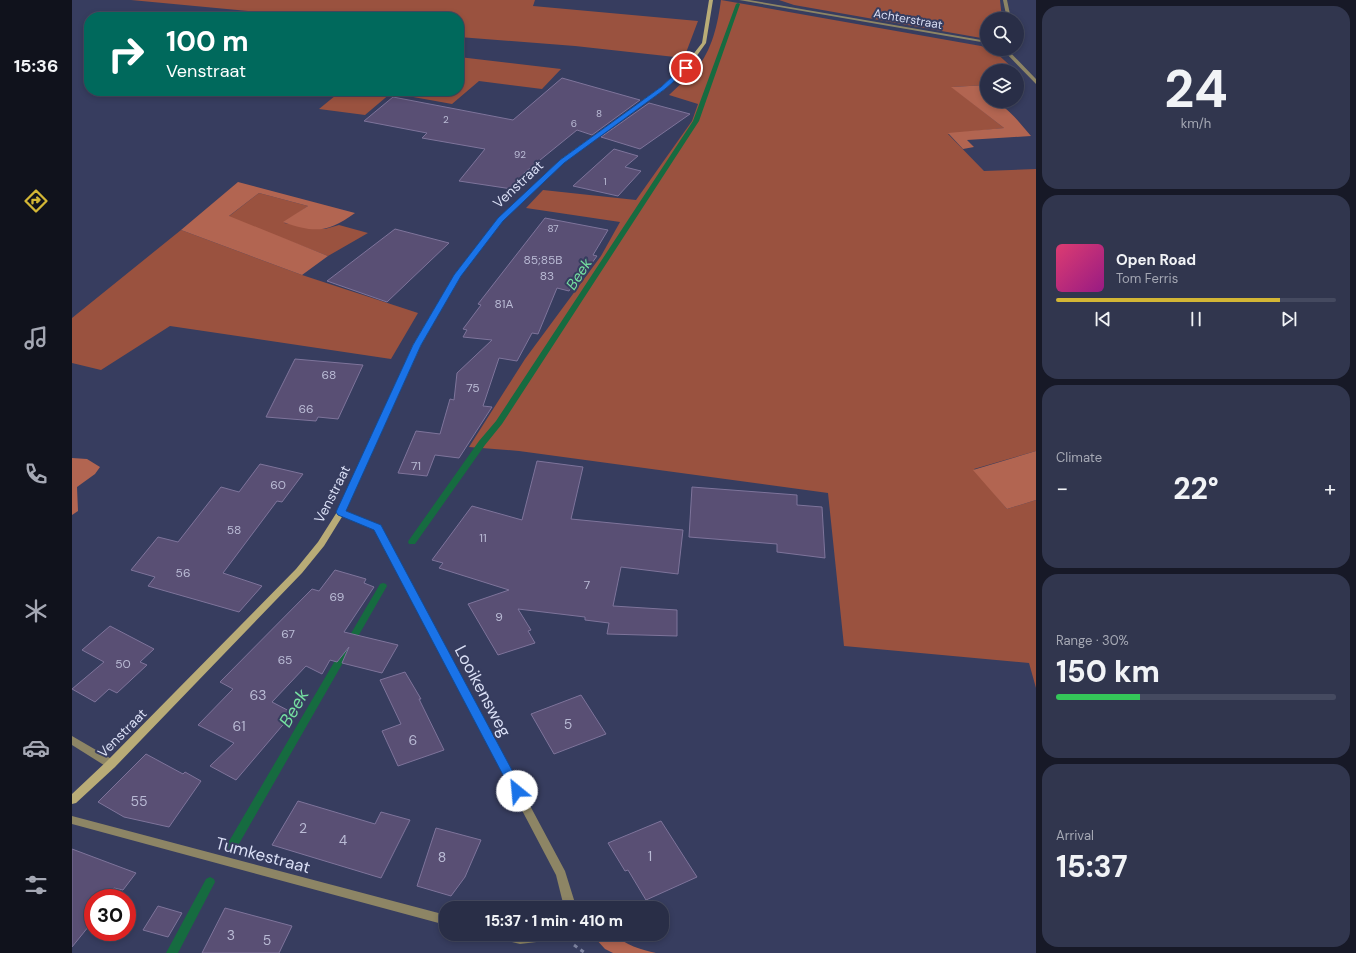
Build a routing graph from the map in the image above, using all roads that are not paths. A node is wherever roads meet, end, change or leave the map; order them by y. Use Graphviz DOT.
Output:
graph roads {
  1 [pos="711,0"];
  2 [pos="741,0"];
  3 [pos="1005,0"];
  4 [pos="756,1"];
  5 [pos="1008,12"];
  6 [pos="980,41"];
  7 [pos="1011,56"];
  8 [pos="1036,82"];
  9 [pos="341,512"];
  10 [pos="72,740"];
  11 [pos="111,764"];
  12 [pos="72,800"];
  13 [pos="72,820"];
  14 [pos="568,901"];
  15 [pos="439,918"];
  1 -- 9 [label="street, Venstraat"];
  2 -- 4 [label="street, Achterstraat"];
  3 -- 5 [label="street"];
  4 -- 6 [label="street, Achterstraat"];
  7 -- 8 [label="street"];
  9 -- 11 [label="street, Venstraat"];
  9 -- 14 [label="street, Looikensweg"];
  10 -- 11 [label="street"];
  11 -- 12 [label="street, Venstraat"];
  13 -- 15 [label="street, Tumkestraat"];
}
